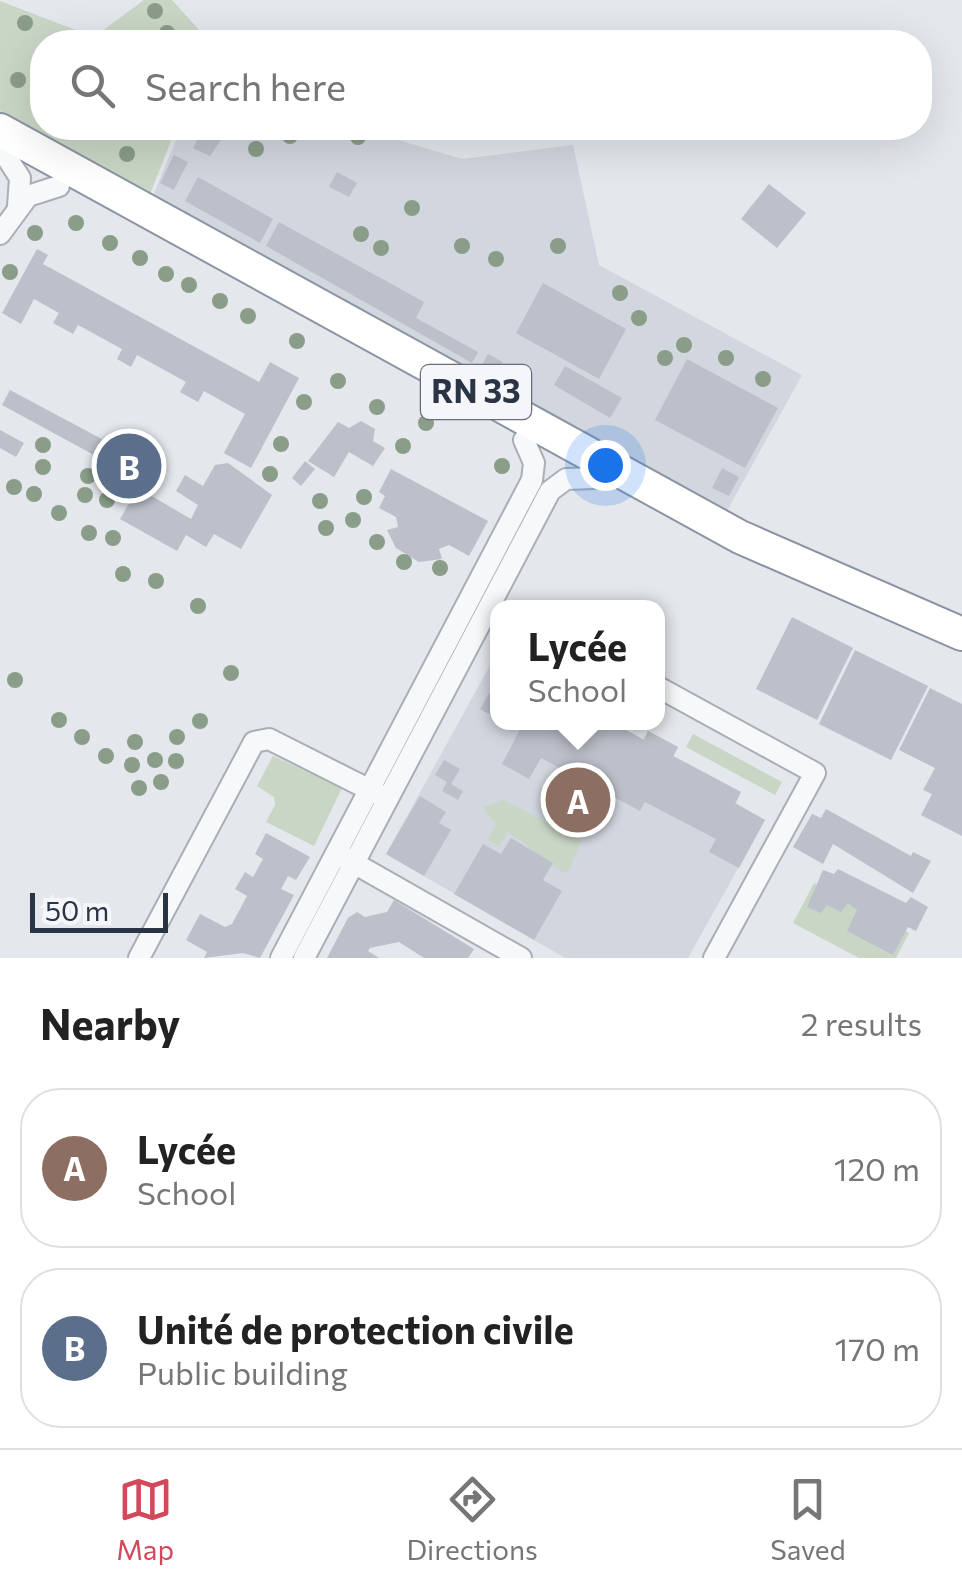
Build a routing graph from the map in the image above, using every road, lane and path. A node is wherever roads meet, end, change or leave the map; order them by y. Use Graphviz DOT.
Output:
graph roads {
  1 [pos="2,146"];
  2 [pos="60,186"];
  3 [pos="18,206"];
  4 [pos="0,234"];
  5 [pos="524,440"];
  6 [pos="594,478"];
  7 [pos="496,598"];
  8 [pos="490,608"];
  9 [pos="962,634"];
  10 [pos="962,651"];
  11 [pos="665,691"];
  12 [pos="380,794"];
  13 [pos="345,858"];
  14 [pos="146,956"];
  15 [pos="281,958"];
  16 [pos="304,958"];
  17 [pos="521,958"];
  18 [pos="714,958"];
  1 -- 2 [label="highway, RN 33"];
  1 -- 3 [label="street"];
  1 -- 9 [label="highway, RN 33"];
  2 -- 3 [label="street"];
  2 -- 5 [label="highway, RN 33"];
  3 -- 4 [label="street"];
  5 -- 6 [label="highway, RN 33"];
  5 -- 7 [label="street"];
  6 -- 7 [label="street"];
  6 -- 10 [label="highway, RN 33"];
  8 -- 12 [label="street"];
  11 -- 18 [label="street"];
  12 -- 13 [label="street"];
  12 -- 14 [label="street"];
  13 -- 15 [label="street"];
  13 -- 16 [label="street"];
  13 -- 17 [label="street"];
}
